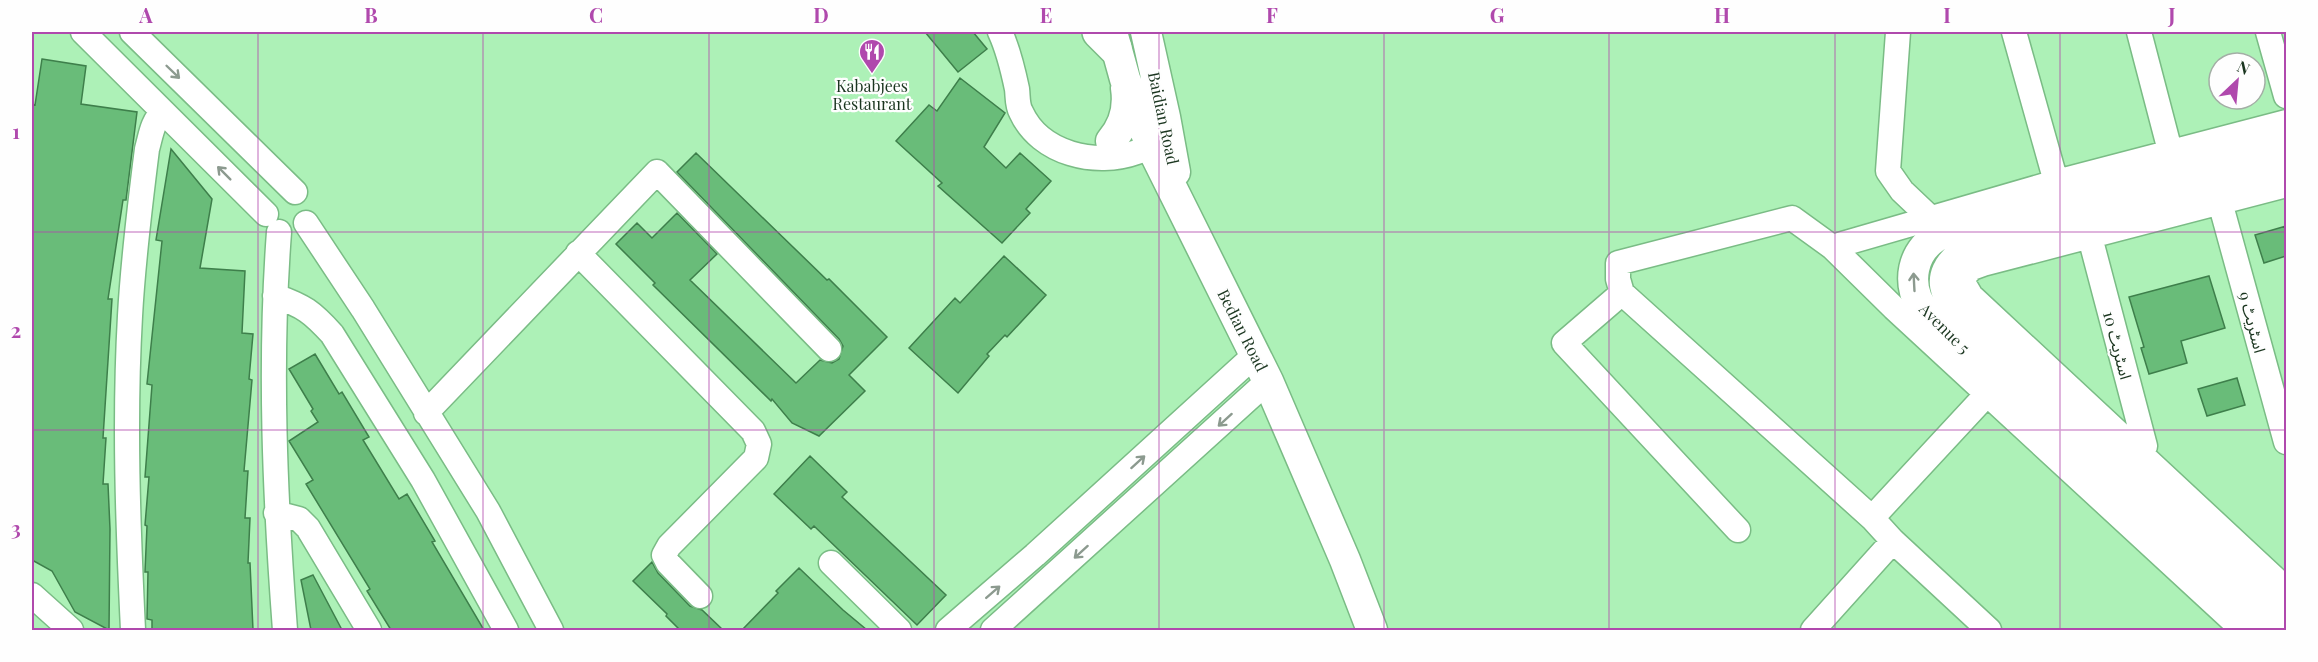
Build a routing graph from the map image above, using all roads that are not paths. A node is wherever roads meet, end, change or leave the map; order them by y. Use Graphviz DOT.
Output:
graph roads {
  1 [pos="83,32"];
  2 [pos="132,32"];
  3 [pos="1000,32"];
  4 [pos="1146,32"];
  5 [pos="1898,32"];
  6 [pos="2014,32"];
  7 [pos="2139,32"];
  8 [pos="2268,32"];
  9 [pos="1109,37"];
  10 [pos="1125,79"];
  11 [pos="2286,96"];
  12 [pos="163,112"];
  13 [pos="2286,122"];
  14 [pos="1157,132"];
  15 [pos="2286,138"];
  16 [pos="1111,141"];
  17 [pos="1081,154"];
  18 [pos="2173,160"];
  19 [pos="2286,168"];
  20 [pos="2056,182"];
  21 [pos="2286,185"];
  22 [pos="295,192"];
  23 [pos="2220,202"];
  24 [pos="1937,225"];
  25 [pos="287,226"];
  26 [pos="2090,237"];
  27 [pos="1832,247"];
  28 [pos="1968,251"];
  29 [pos="578,253"];
  30 [pos="1622,293"];
  31 [pos="275,297"];
  32 [pos="1921,320"];
  33 [pos="829,350"];
  34 [pos="1256,354"];
  35 [pos="1268,381"];
  36 [pos="1988,393"];
  37 [pos="426,413"];
  38 [pos="2286,442"];
  39 [pos="2140,453"];
  40 [pos="276,513"];
  41 [pos="1872,518"];
  42 [pos="1738,530"];
  43 [pos="1893,541"];
  44 [pos="1035,555"];
  45 [pos="831,562"];
  46 [pos="1056,575"];
  47 [pos="2286,589"];
  48 [pos="32,595"];
  49 [pos="700,596"];
  50 [pos="2286,615"];
  51 [pos="71,630"];
  52 [pos="133,630"];
  53 [pos="285,630"];
  54 [pos="369,630"];
  55 [pos="506,630"];
  56 [pos="536,630"];
  57 [pos="550,630"];
  58 [pos="899,630"];
  59 [pos="948,630"];
  60 [pos="993,630"];
  61 [pos="1372,630"];
  62 [pos="1813,630"];
  63 [pos="1989,630"];
  64 [pos="2243,630"];
  65 [pos="2266,630"];
  1 -- 12 [label="street"];
  2 -- 22 [label="street, one-way"];
  3 -- 17 [label="street"];
  4 -- 14 [label="main road, Baidian Road"];
  5 -- 24 [label="street"];
  6 -- 20 [label="street"];
  7 -- 18 [label="street"];
  8 -- 11 [label="street"];
  9 -- 10 [label="main road, Bedian Road"];
  10 -- 14 [label="main road, Bedian Road"];
  10 -- 16 [label="main road"];
  25 -- 12 [label="street, one-way"];
  12 -- 52 [label="street"];
  13 -- 18 [label="street"];
  14 -- 16 [label="street"];
  14 -- 17 [label="street"];
  14 -- 34 [label="main road, Bedian Road"];
  15 -- 18 [label="main road, Avenue 5"];
  16 -- 17 [label="street"];
  18 -- 20 [label="street"];
  18 -- 24 [label="main road, Avenue 5"];
  19 -- 28 [label="main road, Avenue 5"];
  20 -- 24 [label="street"];
  21 -- 23 [label="street"];
  22 -- 25 [label="street"];
  22 -- 25 [label="street"];
  23 -- 26 [label="street"];
  23 -- 38 [label="street, اسٹریٹ 9"];
  24 -- 27 [label="street"];
  24 -- 28 [label="street"];
  32 -- 24 [label="main road, Avenue 5, one-way"];
  25 -- 31 [label="street"];
  25 -- 37 [label="street"];
  25 -- 56 [label="street"];
  26 -- 39 [label="street, اسٹریٹ 10"];
  26 -- 39 [label="street"];
  27 -- 30 [label="street"];
  27 -- 32 [label="street"];
  28 -- 50 [label="main road, Avenue 5"];
  29 -- 33 [label="street"];
  29 -- 37 [label="street"];
  29 -- 49 [label="street"];
  30 -- 41 [label="street"];
  30 -- 42 [label="street"];
  31 -- 40 [label="street"];
  31 -- 55 [label="street"];
  32 -- 36 [label="street"];
  32 -- 65 [label="main road, Avenue 5"];
  34 -- 35 [label="main road, Bedian Road"];
  44 -- 34 [label="street, one-way"];
  35 -- 46 [label="street, one-way"];
  35 -- 61 [label="main road, Bedian Road"];
  36 -- 41 [label="street"];
  36 -- 64 [label="street"];
  37 -- 57 [label="street"];
  39 -- 47 [label="street"];
  40 -- 53 [label="street"];
  40 -- 54 [label="street"];
  41 -- 43 [label="street"];
  43 -- 62 [label="street"];
  43 -- 63 [label="street"];
  44 -- 46 [label="street"];
  59 -- 44 [label="street, one-way"];
  45 -- 58 [label="street"];
  46 -- 60 [label="street"];
  48 -- 51 [label="street"];
}
